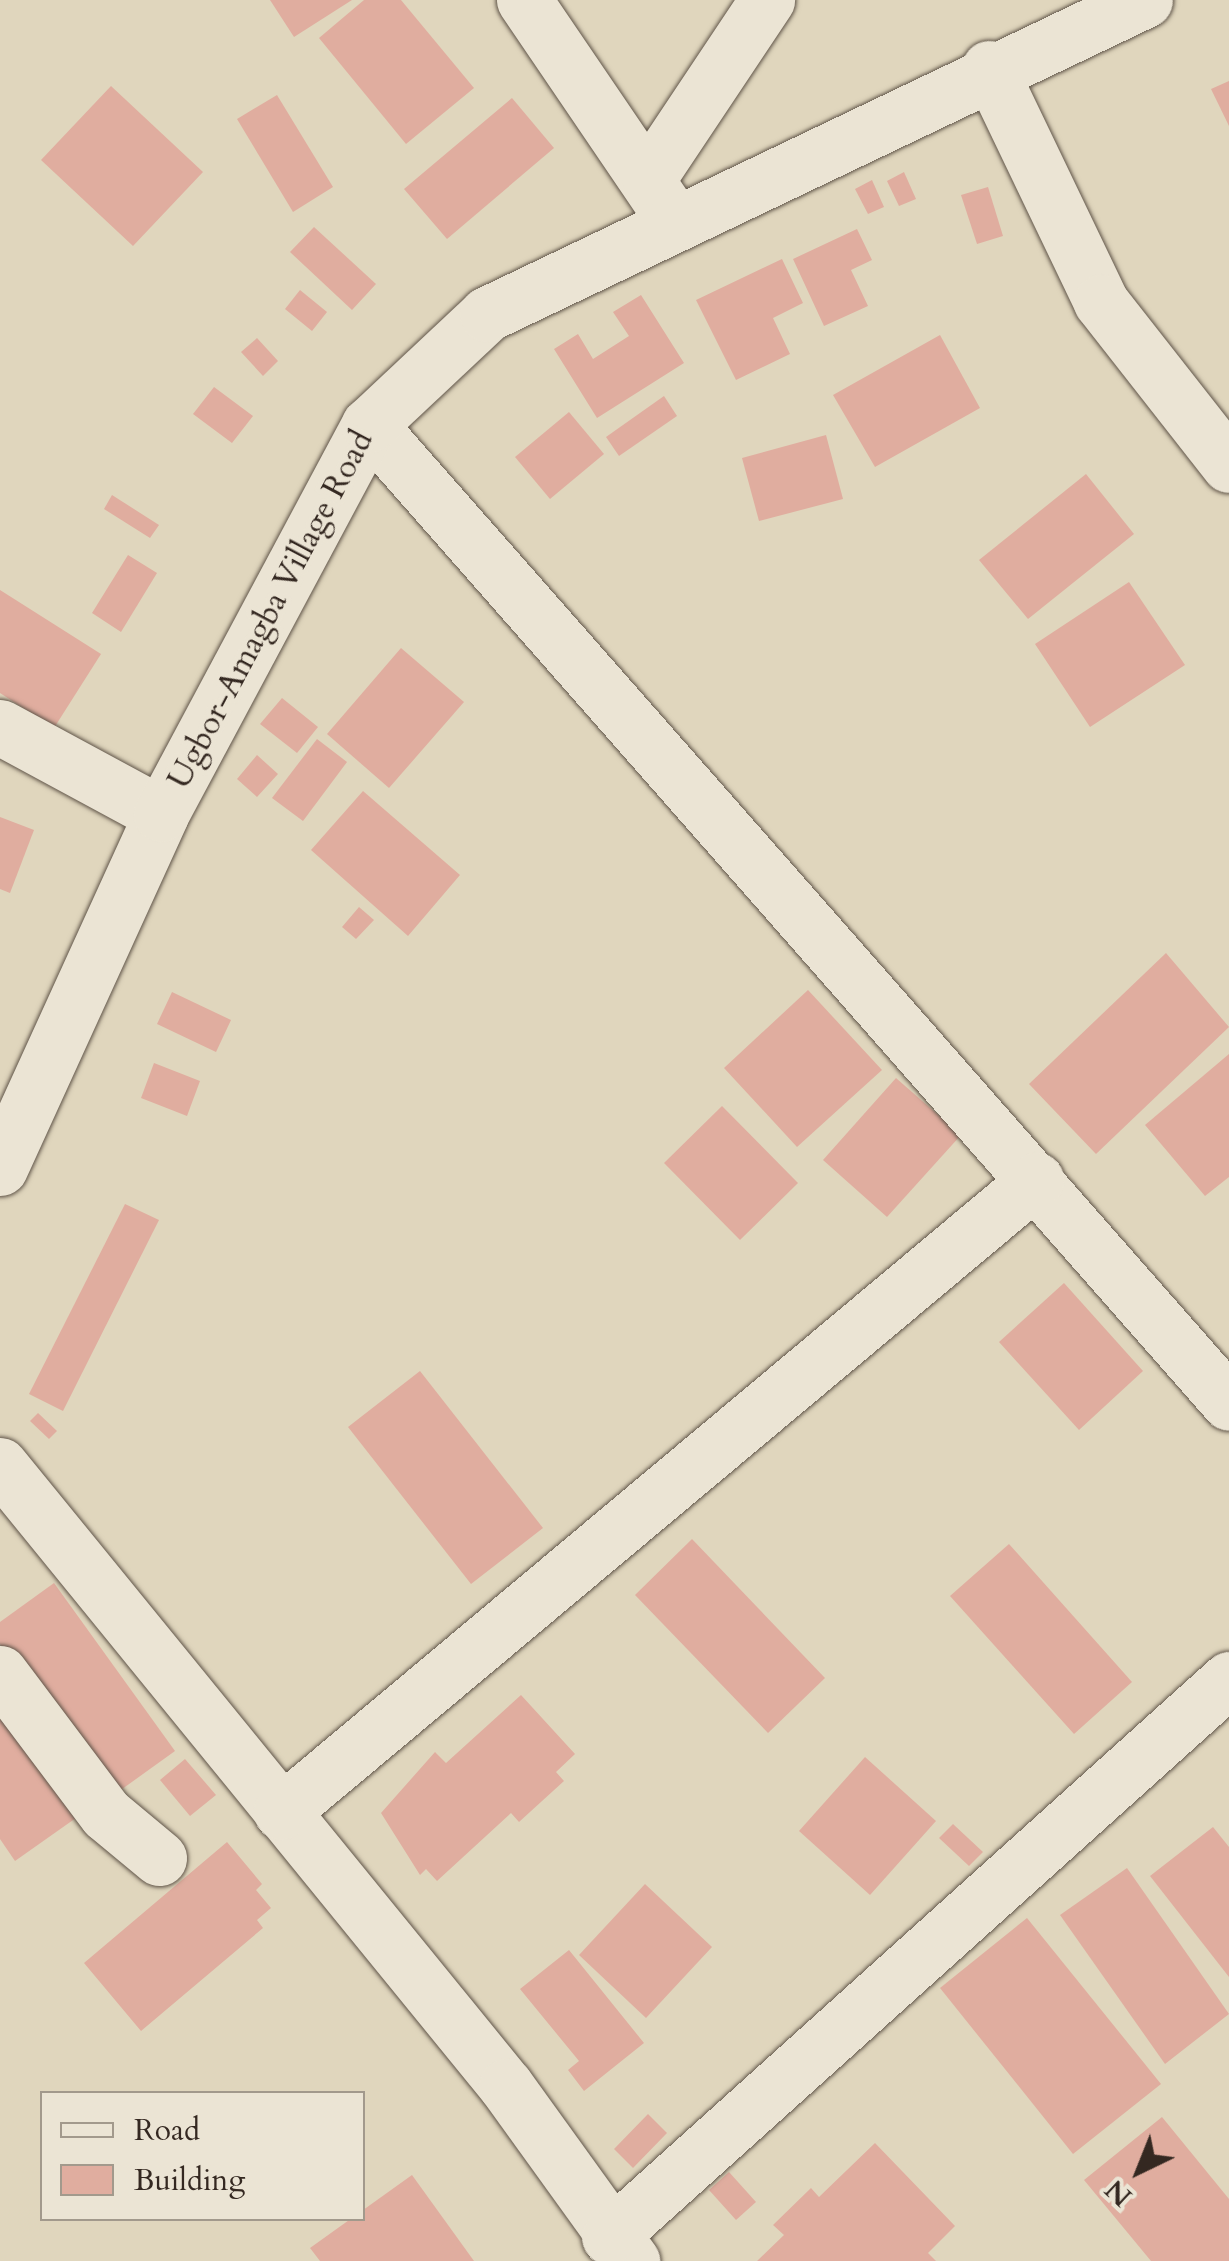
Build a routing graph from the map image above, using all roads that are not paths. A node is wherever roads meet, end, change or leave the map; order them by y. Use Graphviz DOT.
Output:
graph roads {
  1 [pos="524,0"];
  2 [pos="767,0"];
  3 [pos="1144,0"];
  4 [pos="990,68"];
  5 [pos="661,197"];
  6 [pos="370,425"];
  7 [pos="1229,465"];
  8 [pos="0,727"];
  9 [pos="161,814"];
  10 [pos="0,1168"];
  11 [pos="1036,1180"];
  12 [pos="1229,1404"];
  13 [pos="0,1465"];
  14 [pos="0,1673"];
  15 [pos="1229,1680"];
  16 [pos="281,1812"];
  17 [pos="159,1858"];
  18 [pos="621,2249"];
  1 -- 5 [label="street"];
  2 -- 5 [label="street"];
  3 -- 4 [label="street, Ugbor-Amagba Village Road"];
  4 -- 5 [label="street, Ugbor-Amagba Village Road"];
  4 -- 7 [label="street"];
  5 -- 6 [label="street, Ugbor-Amagba Village Road"];
  6 -- 9 [label="street, Ugbor-Amagba Village Road"];
  6 -- 11 [label="street"];
  8 -- 9 [label="street"];
  9 -- 10 [label="street, Ugbor-Amagba Village Road"];
  11 -- 12 [label="street"];
  11 -- 16 [label="street"];
  13 -- 16 [label="street"];
  14 -- 17 [label="street"];
  15 -- 18 [label="street"];
  16 -- 18 [label="street"];
}
